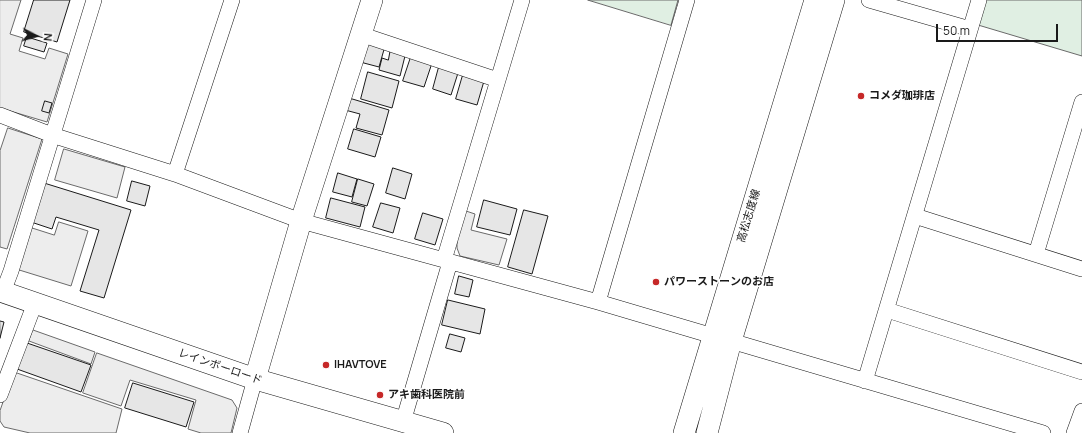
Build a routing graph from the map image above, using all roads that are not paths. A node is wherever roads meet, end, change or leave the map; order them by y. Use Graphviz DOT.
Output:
graph roads {
  1 [pos="94,0"];
  2 [pos="232,0"];
  3 [pos="372,0"];
  4 [pos="522,0"];
  5 [pos="687,0"];
  6 [pos="815,0"];
  7 [pos="834,0"];
  8 [pos="869,0"];
  9 [pos="979,0"];
  10 [pos="970,29"];
  11 [pos="360,34"];
  12 [pos="498,80"];
  13 [pos="1082,102"];
  14 [pos="0,115"];
  15 [pos="52,135"];
  16 [pos="175,174"];
  17 [pos="915,216"];
  18 [pos="301,221"];
  19 [pos="1036,254"];
  20 [pos="447,261"];
  21 [pos="1082,269"];
  22 [pos="2,291"];
  23 [pos="598,302"];
  24 [pos="35,303"];
  25 [pos="886,310"];
  26 [pos="722,339"];
  27 [pos="1082,372"];
  28 [pos="255,379"];
  29 [pos="865,381"];
  30 [pos="0,395"];
  31 [pos="1082,411"];
  32 [pos="398,425"];
  33 [pos="240,433"];
  34 [pos="443,433"];
  35 [pos="684,433"];
  36 [pos="707,433"];
  37 [pos="1043,433"];
  38 [pos="1074,433"];
  1 -- 15 [label="street"];
  2 -- 16 [label="street"];
  3 -- 11 [label="main road"];
  4 -- 12 [label="street"];
  5 -- 23 [label="street"];
  6 -- 26 [label="main road, 高松志度線"];
  7 -- 26 [label="main road, 高松志度線"];
  8 -- 10 [label="street"];
  9 -- 10 [label="street"];
  10 -- 17 [label="street"];
  11 -- 12 [label="street"];
  11 -- 18 [label="main road"];
  12 -- 20 [label="street"];
  13 -- 19 [label="street"];
  14 -- 15 [label="street"];
  15 -- 16 [label="street"];
  15 -- 22 [label="street"];
  16 -- 18 [label="street"];
  17 -- 19 [label="street"];
  17 -- 25 [label="street"];
  18 -- 20 [label="street"];
  18 -- 28 [label="main road"];
  19 -- 21 [label="street"];
  20 -- 23 [label="street"];
  20 -- 32 [label="street"];
  22 -- 24 [label="main road, レインボーロード"];
  23 -- 26 [label="street"];
  24 -- 28 [label="main road, レインボーロード"];
  24 -- 30 [label="street"];
  25 -- 27 [label="street"];
  25 -- 29 [label="street"];
  26 -- 29 [label="street"];
  26 -- 35 [label="main road, 高松志度線"];
  26 -- 36 [label="main road, 高松志度線"];
  28 -- 32 [label="main road, レインボーロード"];
  28 -- 33 [label="street"];
  29 -- 37 [label="street"];
  31 -- 38 [label="street"];
  32 -- 34 [label="main road, レインボーロード"];
}
